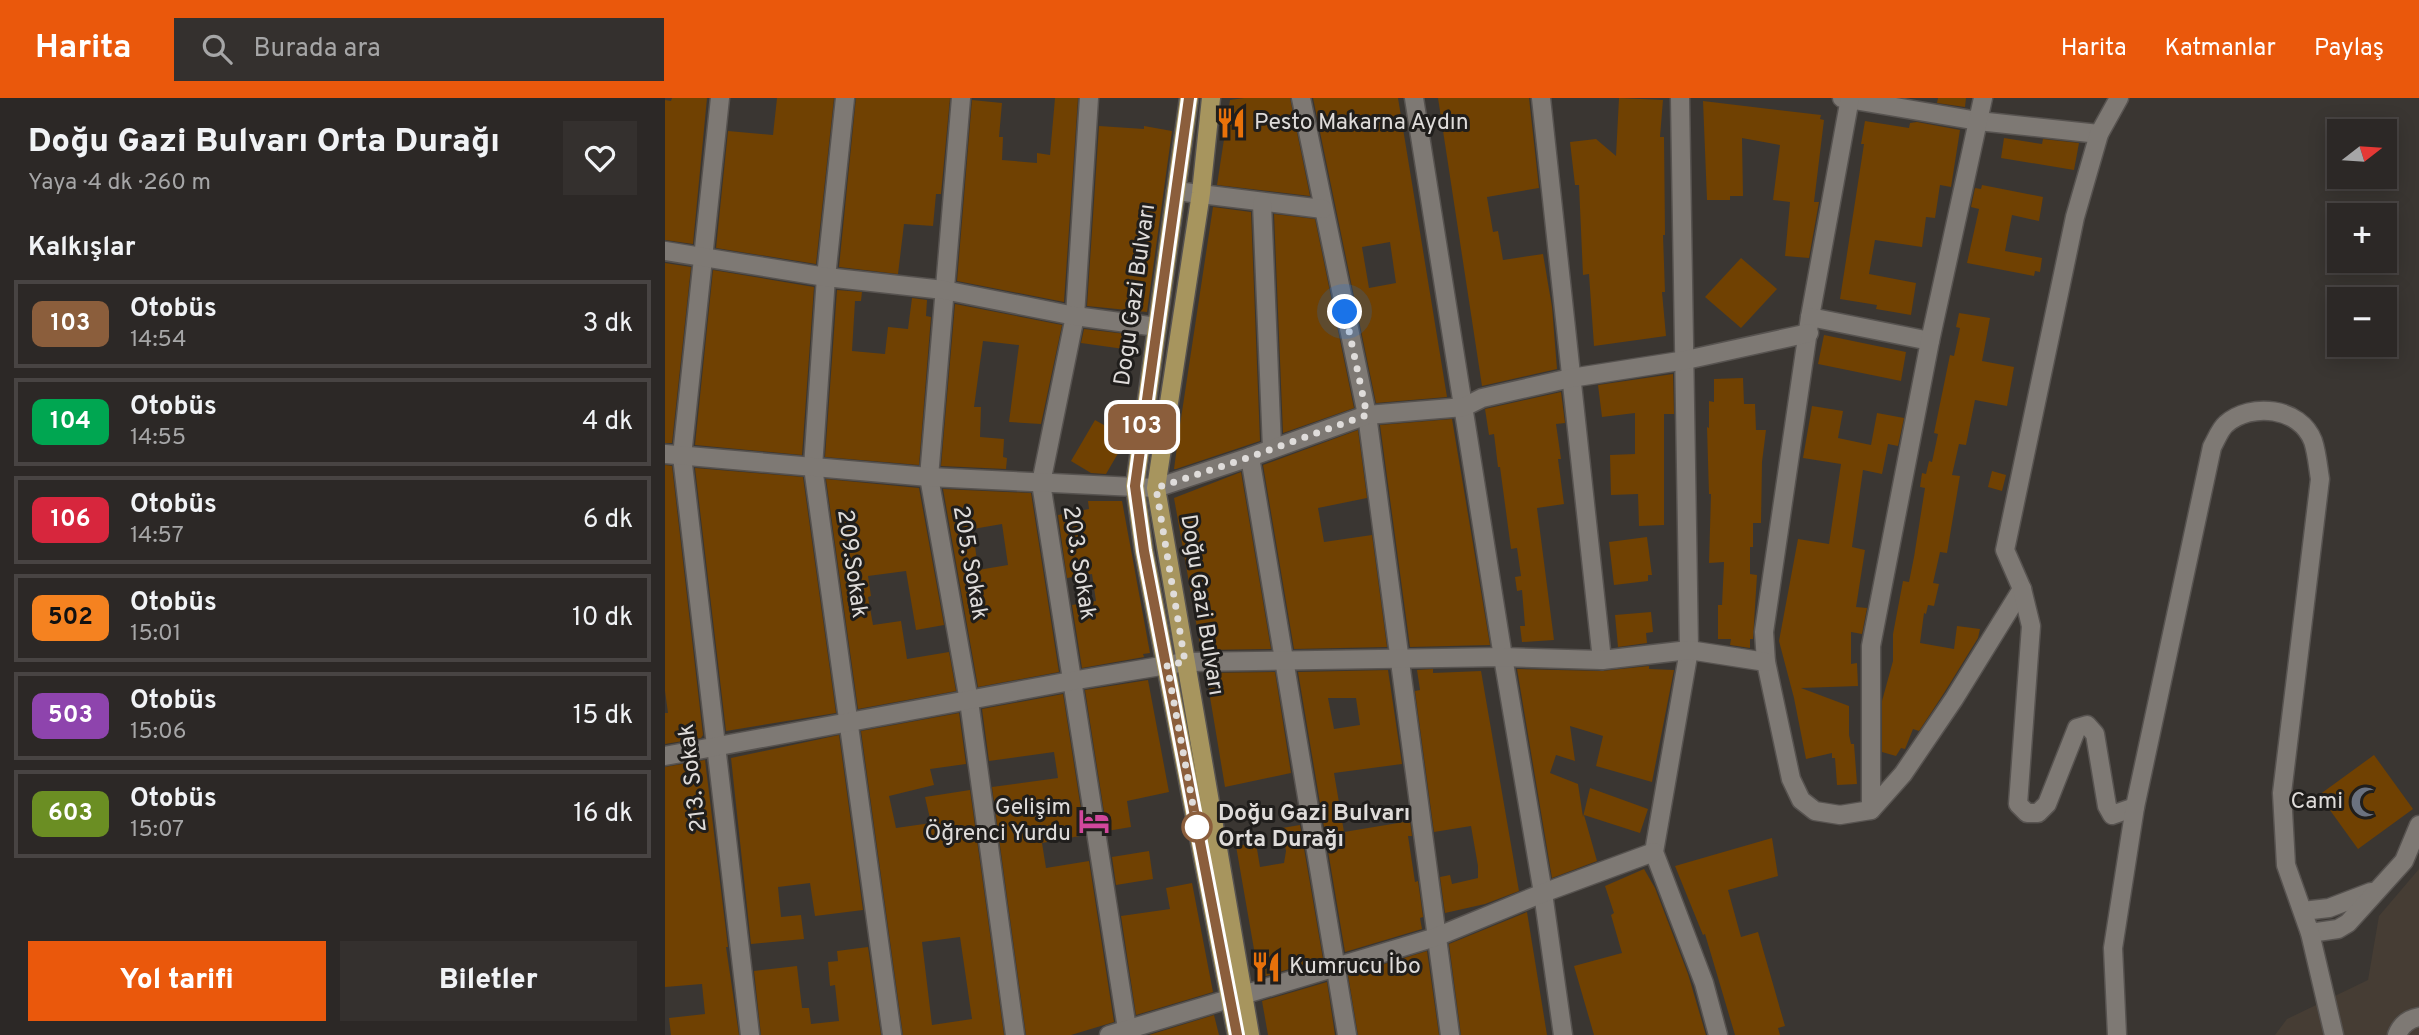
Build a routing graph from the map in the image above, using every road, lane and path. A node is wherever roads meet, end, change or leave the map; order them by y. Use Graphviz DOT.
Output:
graph roads {
  1 [pos="720,98"];
  2 [pos="845,98"];
  3 [pos="961,98"];
  4 [pos="1089,98"];
  5 [pos="1189,98"];
  6 [pos="1211,98"];
  7 [pos="1301,98"];
  8 [pos="1414,98"];
  9 [pos="1541,98"];
  10 [pos="1680,98"];
  11 [pos="1847,98"];
  12 [pos="1983,98"];
  13 [pos="2119,98"];
  14 [pos="1978,121"];
  15 [pos="2099,134"];
  16 [pos="1176,191"];
  17 [pos="1201,193"];
  18 [pos="1262,203"];
  19 [pos="1323,209"];
  20 [pos="665,251"];
  21 [pos="701,258"];
  22 [pos="826,277"];
  23 [pos="944,290"];
  24 [pos="1075,316"];
  25 [pos="1810,325"];
  26 [pos="1157,327"];
  27 [pos="1930,341"];
  28 [pos="1686,360"];
  29 [pos="1571,378"];
  30 [pos="1464,407"];
  31 [pos="1367,415"];
  32 [pos="1272,449"];
  33 [pos="673,455"];
  34 [pos="1250,457"];
  35 [pos="813,467"];
  36 [pos="929,477"];
  37 [pos="1041,483"];
  38 [pos="1135,486"];
  39 [pos="1156,488"];
  40 [pos="2022,589"];
  41 [pos="1689,650"];
  42 [pos="1503,657"];
  43 [pos="1400,659"];
  44 [pos="1285,660"];
  45 [pos="1602,660"];
  46 [pos="1766,662"];
  47 [pos="1176,664"];
  48 [pos="1071,681"];
  49 [pos="969,701"];
  50 [pos="847,722"];
  51 [pos="715,746"];
  52 [pos="665,756"];
  53 [pos="2135,807"];
  54 [pos="1871,810"];
  55 [pos="2419,825"];
  56 [pos="1654,852"];
  57 [pos="2378,890"];
  58 [pos="1542,893"];
  59 [pos="2303,911"];
  60 [pos="2311,933"];
  61 [pos="1436,937"];
  62 [pos="1335,967"];
  63 [pos="1236,997"];
  64 [pos="2419,1017"];
  65 [pos="1121,1033"];
  66 [pos="750,1035"];
  67 [pos="892,1035"];
  68 [pos="1015,1035"];
  69 [pos="1237,1035"];
  70 [pos="1250,1035"];
  71 [pos="1347,1035"];
  72 [pos="1450,1035"];
  73 [pos="1563,1035"];
  74 [pos="1718,1035"];
  75 [pos="2117,1035"];
  76 [pos="2335,1035"];
  77 [pos="2397,1035"];
  1 -- 21 [label="street, 213. Sokak"];
  2 -- 22 [label="street, 209.Sokak"];
  3 -- 23 [label="street, 205. Sokak"];
  4 -- 24 [label="street, 203. Sokak"];
  5 -- 16 [label="main road, Dogu Gazi Bulvarı"];
  6 -- 17 [label="main road, Doğu Gazi Bulvarı"];
  7 -- 19 [label="street"];
  8 -- 30 [label="street"];
  9 -- 29 [label="street"];
  10 -- 28 [label="street"];
  11 -- 14 [label="street"];
  11 -- 25 [label="street"];
  12 -- 14 [label="street"];
  13 -- 15 [label="street"];
  14 -- 15 [label="street"];
  14 -- 27 [label="street"];
  15 -- 40 [label="street"];
  16 -- 17 [label="street"];
  16 -- 26 [label="main road, Dogu Gazi Bulvarı"];
  17 -- 18 [label="street"];
  17 -- 39 [label="main road, Doğu Gazi Bulvarı"];
  18 -- 19 [label="street"];
  18 -- 32 [label="street"];
  19 -- 31 [label="street"];
  20 -- 21 [label="street"];
  21 -- 22 [label="street"];
  21 -- 33 [label="street, 213. Sokak"];
  22 -- 23 [label="street"];
  22 -- 35 [label="street, 209.Sokak"];
  23 -- 24 [label="street"];
  23 -- 36 [label="street, 205. Sokak"];
  24 -- 26 [label="street"];
  24 -- 37 [label="street, 203. Sokak"];
  25 -- 27 [label="street"];
  25 -- 28 [label="street"];
  25 -- 46 [label="street"];
  26 -- 38 [label="main road, Dogu Gazi Bulvarı"];
  27 -- 54 [label="street"];
  28 -- 29 [label="street"];
  28 -- 41 [label="street"];
  29 -- 30 [label="street"];
  29 -- 45 [label="street"];
  30 -- 31 [label="street"];
  30 -- 42 [label="street"];
  31 -- 32 [label="street"];
  31 -- 43 [label="street"];
  32 -- 34 [label="street"];
  33 -- 35 [label="street"];
  33 -- 51 [label="street, 213. Sokak"];
  34 -- 39 [label="street"];
  34 -- 44 [label="street"];
  35 -- 36 [label="street"];
  35 -- 50 [label="street, 209.Sokak"];
  36 -- 37 [label="street"];
  36 -- 49 [label="street, 205. Sokak"];
  37 -- 38 [label="street"];
  37 -- 48 [label="street, 203. Sokak"];
  38 -- 39 [label="street"];
  38 -- 47 [label="main road, Dogu Gazi Bulvarı"];
  39 -- 47 [label="main road, Doğu Gazi Bulvarı"];
  40 -- 53 [label="street"];
  40 -- 54 [label="street"];
  41 -- 45 [label="street"];
  41 -- 46 [label="street"];
  41 -- 56 [label="street"];
  42 -- 43 [label="street"];
  42 -- 45 [label="street"];
  42 -- 58 [label="street"];
  43 -- 44 [label="street"];
  43 -- 61 [label="street"];
  44 -- 47 [label="street"];
  44 -- 62 [label="street"];
  46 -- 54 [label="street"];
  47 -- 48 [label="street"];
  47 -- 63 [label="main road, Doğu Gazi Bulvarı"];
  48 -- 49 [label="street"];
  48 -- 65 [label="street, 203. Sokak"];
  49 -- 50 [label="street"];
  49 -- 68 [label="street, 205. Sokak"];
  50 -- 51 [label="street"];
  50 -- 67 [label="street, 209.Sokak"];
  51 -- 52 [label="street"];
  51 -- 66 [label="street, 213. Sokak"];
  53 -- 59 [label="street"];
  53 -- 75 [label="street"];
  55 -- 57 [label="street"];
  56 -- 58 [label="street"];
  56 -- 74 [label="street"];
  57 -- 59 [label="street"];
  57 -- 60 [label="street"];
  58 -- 61 [label="street"];
  58 -- 73 [label="street"];
  59 -- 60 [label="street"];
  60 -- 76 [label="street"];
  61 -- 62 [label="street"];
  61 -- 72 [label="street"];
  62 -- 63 [label="street"];
  62 -- 71 [label="street"];
  63 -- 65 [label="street"];
  63 -- 69 [label="main road"];
  63 -- 70 [label="main road, Doğu Gazi Bulvarı"];
  64 -- 77 [label="street"];
}
